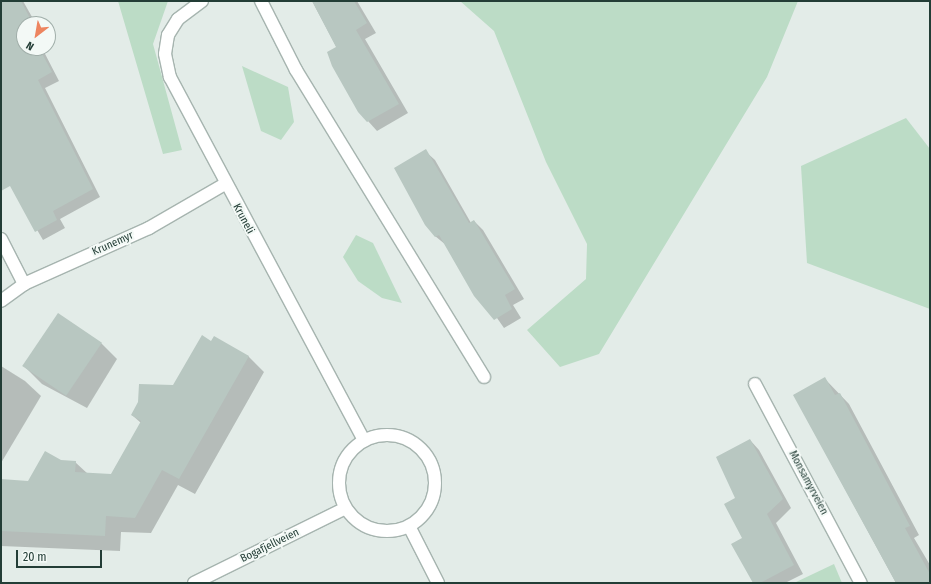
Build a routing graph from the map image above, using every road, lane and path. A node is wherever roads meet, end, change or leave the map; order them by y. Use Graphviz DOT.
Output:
graph roads {
  1 [pos="202,1"];
  2 [pos="261,1"];
  3 [pos="225,184"];
  4 [pos="1,239"];
  5 [pos="24,284"];
  6 [pos="1,301"];
  7 [pos="484,377"];
  8 [pos="755,384"];
  9 [pos="364,440"];
  10 [pos="346,508"];
  11 [pos="409,526"];
  12 [pos="194,583"];
  13 [pos="438,583"];
  14 [pos="861,583"];
  1 -- 3 [label="street, Kruneli"];
  2 -- 7 [label="street"];
  3 -- 5 [label="street, Krunemyr"];
  3 -- 9 [label="street, Kruneli"];
  4 -- 5 [label="street"];
  5 -- 6 [label="street, Krunemyr"];
  8 -- 14 [label="street, Monsamyrveien"];
  9 -- 10 [label="street"];
  9 -- 11 [label="street"];
  10 -- 11 [label="street"];
  10 -- 12 [label="street, Bogafjellveien"];
  11 -- 13 [label="street"];
}
